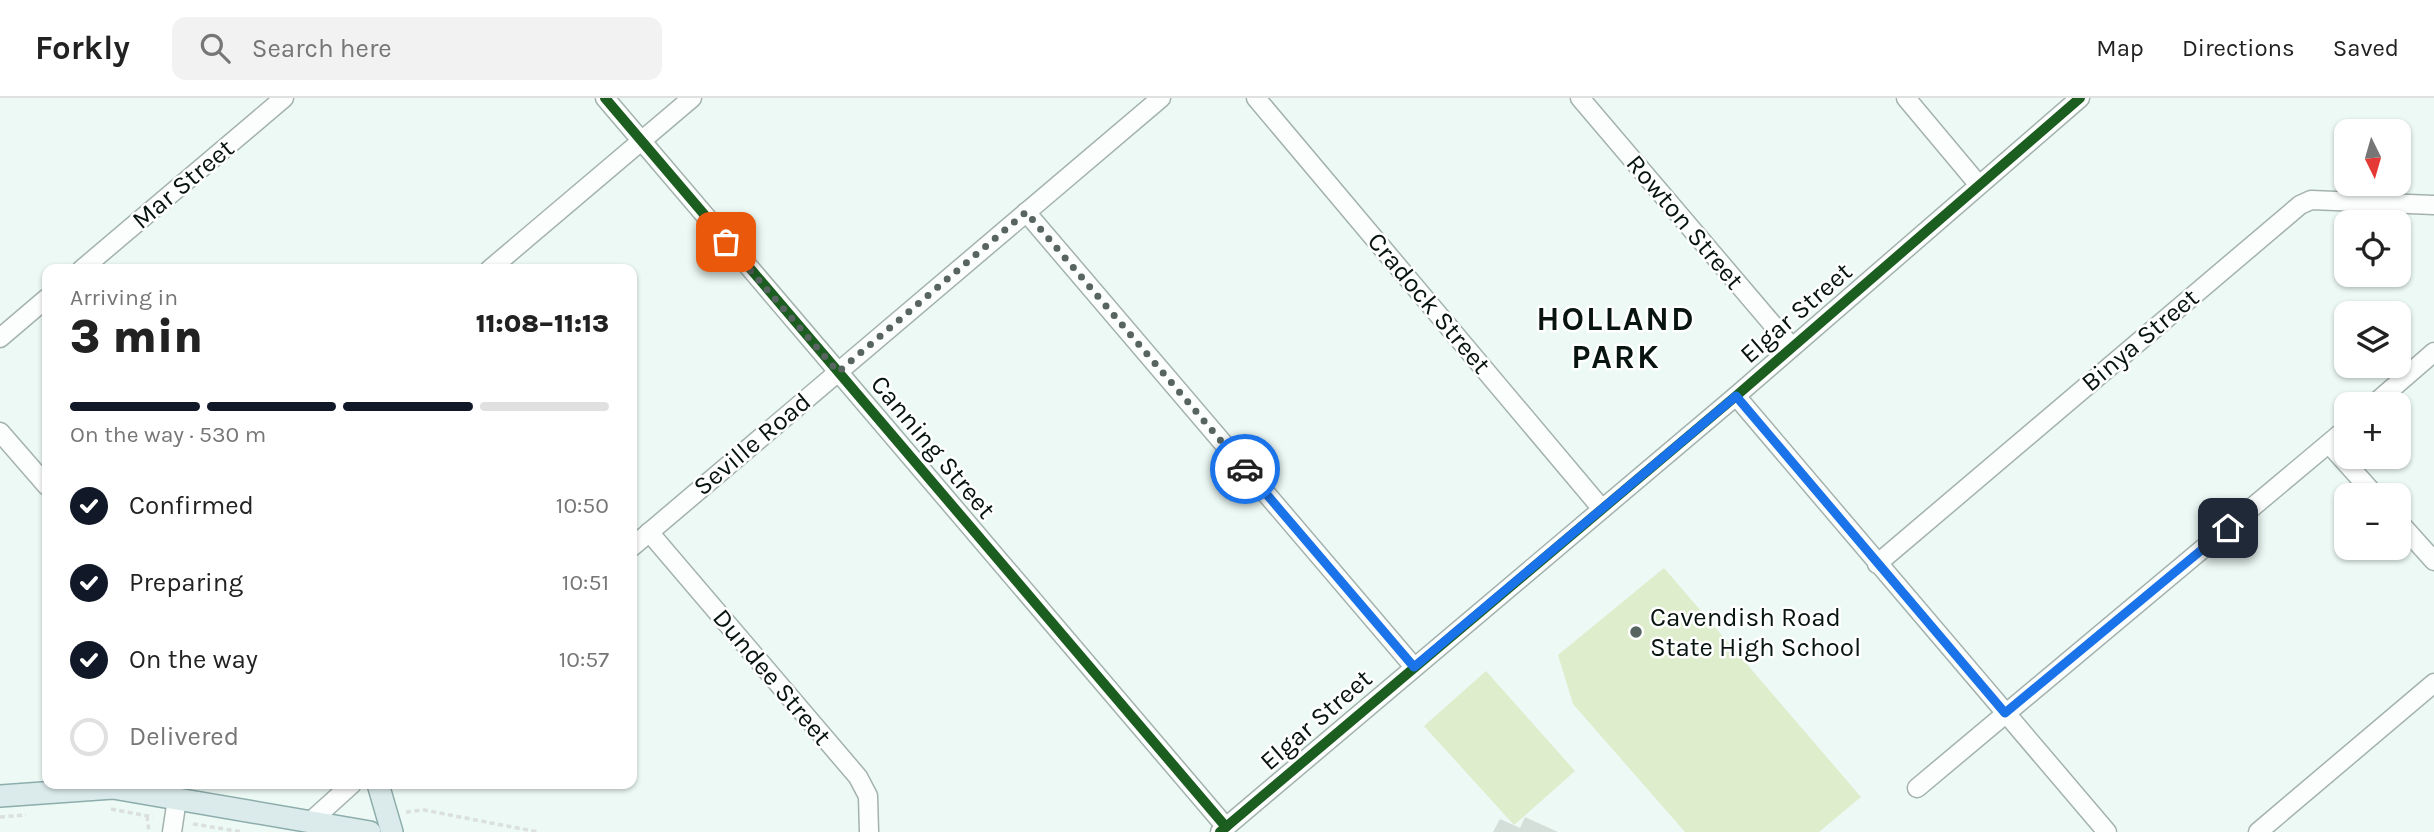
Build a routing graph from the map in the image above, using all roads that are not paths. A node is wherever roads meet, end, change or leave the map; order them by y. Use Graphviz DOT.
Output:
graph roads {
  1 [pos="284,98"];
  2 [pos="605,98"];
  3 [pos="692,98"];
  4 [pos="1161,98"];
  5 [pos="1256,98"];
  6 [pos="1580,98"];
  7 [pos="1906,98"];
  8 [pos="2080,98"];
  9 [pos="641,141"];
  10 [pos="1978,184"];
  11 [pos="2434,205"];
  12 [pos="1026,212"];
  13 [pos="88,264"];
  14 [pos="496,264"];
  15 [pos="42,302"];
  16 [pos="0,338"];
  17 [pos="1791,346"];
  18 [pos="2434,352"];
  19 [pos="838,372"];
  20 [pos="2388,392"];
  21 [pos="1736,396"];
  22 [pos="0,432"];
  23 [pos="2334,440"];
  24 [pos="2329,444"];
  25 [pos="42,480"];
  26 [pos="2364,483"];
  27 [pos="1602,509"];
  28 [pos="649,532"];
  29 [pos="2411,535"];
  30 [pos="637,543"];
  31 [pos="2434,561"];
  32 [pos="1877,564"];
  33 [pos="1414,667"];
  34 [pos="2434,683"];
  35 [pos="2005,713"];
  36 [pos="1917,788"];
  37 [pos="74,789"];
  38 [pos="142,789"];
  39 [pos="346,789"];
  40 [pos="379,789"];
  41 [pos="0,796"];
  42 [pos="177,799"];
  43 [pos="310,822"];
  44 [pos="1223,830"];
  45 [pos="172,832"];
  46 [pos="370,832"];
  47 [pos="392,832"];
  48 [pos="869,832"];
  49 [pos="2107,832"];
  50 [pos="2258,832"];
  1 -- 13 [label="street, Mar Street"];
  2 -- 9 [label="street, Canning Street"];
  3 -- 9 [label="street"];
  4 -- 12 [label="street, Seville Road"];
  5 -- 27 [label="street, Cradock Street"];
  6 -- 17 [label="street, Rowton Street"];
  7 -- 10 [label="street"];
  8 -- 10 [label="street, Elgar Street"];
  9 -- 14 [label="street"];
  9 -- 19 [label="street, Canning Street"];
  10 -- 17 [label="street, Elgar Street"];
  11 -- 32 [label="street, Binya Street"];
  12 -- 19 [label="street, Seville Road"];
  12 -- 33 [label="street"];
  15 -- 16 [label="street"];
  17 -- 21 [label="street, Elgar Street"];
  18 -- 20 [label="street"];
  19 -- 28 [label="street, Seville Road"];
  19 -- 44 [label="street, Canning Street"];
  21 -- 27 [label="street, Elgar Street"];
  21 -- 32 [label="street"];
  22 -- 25 [label="street"];
  23 -- 24 [label="street"];
  24 -- 26 [label="street"];
  24 -- 35 [label="street"];
  27 -- 33 [label="street, Elgar Street"];
  28 -- 30 [label="street, Seville Road"];
  28 -- 48 [label="street, Dundee Street"];
  29 -- 31 [label="street"];
  32 -- 35 [label="street"];
  33 -- 44 [label="street, Elgar Street"];
  34 -- 50 [label="street"];
  35 -- 36 [label="street"];
  35 -- 49 [label="street"];
  37 -- 41 [label="main road"];
  38 -- 42 [label="main road"];
  39 -- 43 [label="street"];
  40 -- 47 [label="main road"];
  42 -- 43 [label="main road"];
  42 -- 45 [label="street"];
  43 -- 46 [label="main road"];
}
